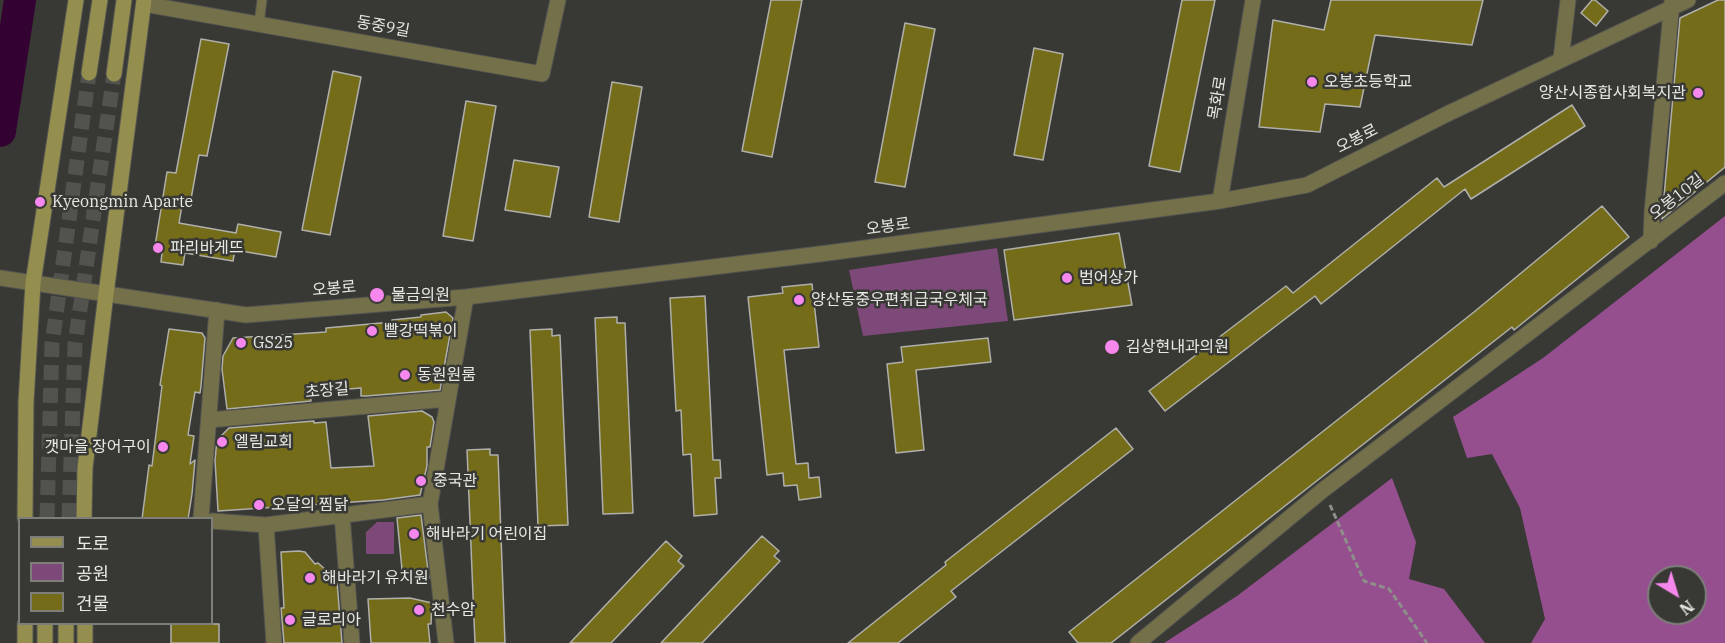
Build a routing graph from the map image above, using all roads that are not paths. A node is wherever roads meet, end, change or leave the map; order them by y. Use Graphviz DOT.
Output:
graph roads {
  1 [pos="76,0"];
  2 [pos="100,0"];
  3 [pos="124,0"];
  4 [pos="262,0"];
  5 [pos="558,0"];
  6 [pos="1253,0"];
  7 [pos="1568,0"];
  8 [pos="1688,0"];
  9 [pos="144,2"];
  10 [pos="1671,4"];
  11 [pos="259,24"];
  12 [pos="1561,58"];
  13 [pos="89,73"];
  14 [pos="114,74"];
  15 [pos="1725,183"];
  16 [pos="1220,201"];
  17 [pos="1651,241"];
  18 [pos="6,278"];
  19 [pos="33,283"];
  20 [pos="106,294"];
  21 [pos="466,297"];
  22 [pos="217,310"];
  23 [pos="448,399"];
  24 [pos="209,420"];
  25 [pos="430,504"];
  26 [pos="342,515"];
  27 [pos="25,517"];
  28 [pos="84,517"];
  29 [pos="201,517"];
  30 [pos="213,521"];
  31 [pos="266,525"];
  32 [pos="25,625"];
  33 [pos="45,625"];
  34 [pos="66,625"];
  35 [pos="85,625"];
  36 [pos="25,643"];
  37 [pos="45,643"];
  38 [pos="66,643"];
  39 [pos="85,643"];
  40 [pos="274,643"];
  41 [pos="352,643"];
  42 [pos="446,643"];
  43 [pos="1138,643"];
  1 -- 19 [label="main road"];
  2 -- 13 [label="main road"];
  3 -- 14 [label="main road"];
  4 -- 11 [label="lane"];
  5 -- 11 [label="street, 동중9길"];
  6 -- 16 [label="street, 목화로"];
  7 -- 12 [label="street"];
  8 -- 10 [label="street"];
  9 -- 11 [label="street, 동중9길"];
  9 -- 20 [label="main road"];
  10 -- 12 [label="street, 오봉로"];
  10 -- 17 [label="street"];
  12 -- 16 [label="street, 오봉로"];
  15 -- 17 [label="street, 오봉10길"];
  16 -- 21 [label="street, 오봉로"];
  17 -- 43 [label="street"];
  18 -- 19 [label="street, 오봉로"];
  19 -- 20 [label="street, 오봉로"];
  19 -- 27 [label="main road"];
  20 -- 22 [label="street, 오봉로"];
  20 -- 28 [label="main road"];
  21 -- 22 [label="street, 오봉로"];
  21 -- 23 [label="street"];
  22 -- 24 [label="street"];
  23 -- 24 [label="street, 초장길"];
  23 -- 25 [label="street"];
  24 -- 29 [label="street"];
  25 -- 26 [label="street"];
  25 -- 42 [label="street"];
  26 -- 31 [label="street"];
  26 -- 41 [label="street"];
  30 -- 31 [label="street"];
  31 -- 40 [label="street"];
  32 -- 36 [label="main road"];
  33 -- 37 [label="main road"];
  34 -- 38 [label="main road"];
  35 -- 39 [label="main road"];
}
